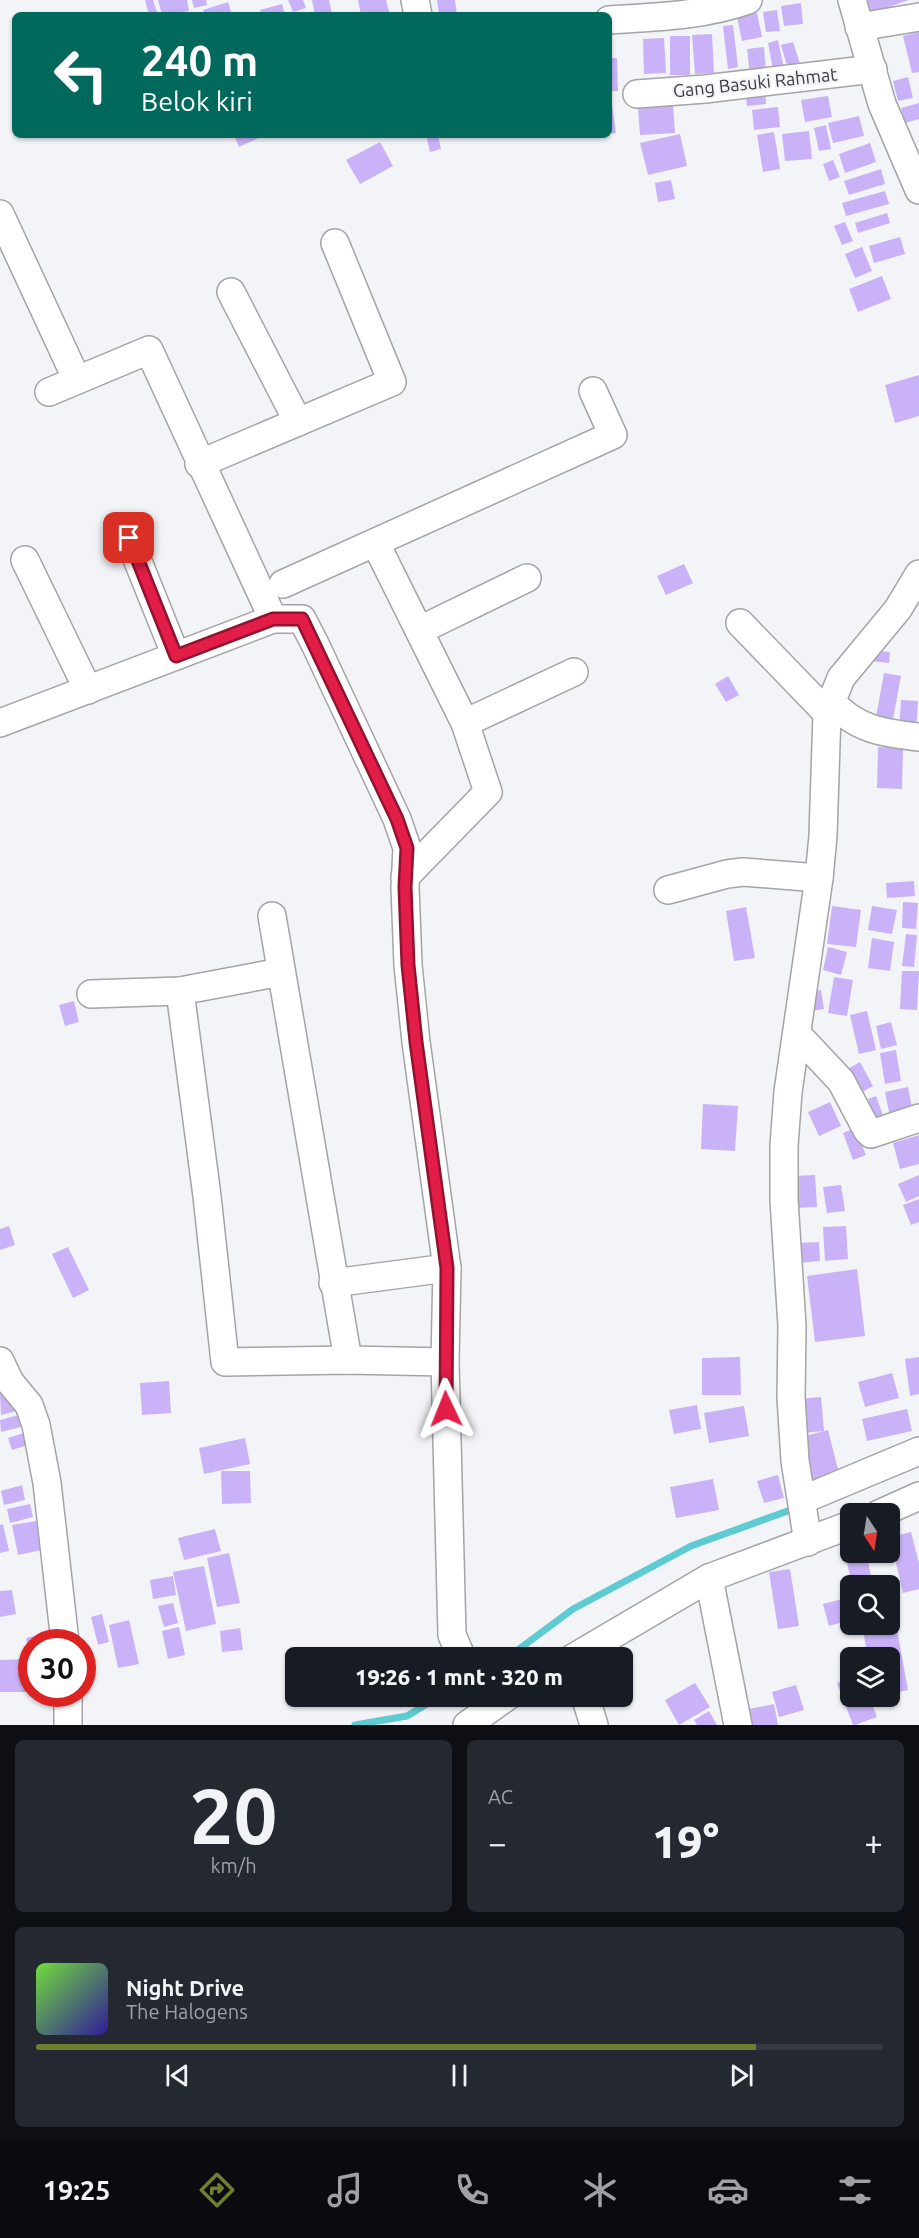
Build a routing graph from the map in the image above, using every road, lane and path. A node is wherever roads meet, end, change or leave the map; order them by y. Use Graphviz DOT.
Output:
graph roads {
  1 [pos="748,0"];
  2 [pos="852,0"];
  3 [pos="919,17"];
  4 [pos="612,20"];
  5 [pos="860,27"];
  6 [pos="873,69"];
  7 [pos="637,94"];
  8 [pos="919,190"];
  9 [pos="0,214"];
  10 [pos="335,243"];
  11 [pos="231,292"];
  12 [pos="77,380"];
  13 [pos="593,391"];
  14 [pos="49,392"];
  15 [pos="298,422"];
  16 [pos="200,464"];
  17 [pos="129,538"];
  18 [pos="376,544"];
  19 [pos="25,560"];
  20 [pos="919,574"];
  21 [pos="527,578"];
  22 [pos="283,584"];
  23 [pos="273,619"];
  24 [pos="740,623"];
  25 [pos="420,630"];
  26 [pos="176,656"];
  27 [pos="574,672"];
  28 [pos="88,690"];
  29 [pos="828,706"];
  30 [pos="0,723"];
  31 [pos="465,723"];
  32 [pos="919,736"];
  33 [pos="405,877"];
  34 [pos="819,878"];
  35 [pos="668,890"];
  36 [pos="272,916"];
  37 [pos="281,972"];
  38 [pos="180,991"];
  39 [pos="91,994"];
  40 [pos="797,1034"];
  41 [pos="919,1118"];
  42 [pos="447,1268"];
  43 [pos="333,1283"];
  44 [pos="348,1360"];
  45 [pos="0,1361"];
  46 [pos="445,1362"];
  47 [pos="919,1451"];
  48 [pos="919,1496"];
  49 [pos="900,1505"];
  50 [pos="804,1518"];
  51 [pos="840,1524"];
  52 [pos="709,1578"];
  53 [pos="64,1629"];
  54 [pos="457,1647"];
  55 [pos="592,1647"];
  56 [pos="68,1707"];
  57 [pos="588,1707"];
  58 [pos="68,1725"];
  59 [pos="594,1725"];
  60 [pos="738,1725"];
  1 -- 4 [label="street"];
  2 -- 5 [label="street"];
  3 -- 5 [label="street"];
  5 -- 6 [label="street"];
  6 -- 7 [label="street, Gang Basuki Rahmat"];
  6 -- 8 [label="street"];
  9 -- 12 [label="street"];
  10 -- 15 [label="street"];
  11 -- 15 [label="street"];
  12 -- 14 [label="street"];
  12 -- 16 [label="street"];
  13 -- 18 [label="street"];
  15 -- 16 [label="street"];
  16 -- 23 [label="street"];
  17 -- 26 [label="street"];
  18 -- 22 [label="street"];
  18 -- 25 [label="street"];
  19 -- 28 [label="street"];
  20 -- 29 [label="street"];
  21 -- 25 [label="street"];
  23 -- 26 [label="street"];
  23 -- 33 [label="street"];
  24 -- 29 [label="street"];
  25 -- 31 [label="street"];
  26 -- 28 [label="street"];
  27 -- 31 [label="street"];
  28 -- 30 [label="street"];
  29 -- 32 [label="street"];
  29 -- 34 [label="street"];
  31 -- 33 [label="street"];
  33 -- 42 [label="street"];
  34 -- 35 [label="street"];
  34 -- 40 [label="street"];
  36 -- 37 [label="street"];
  37 -- 38 [label="street"];
  37 -- 43 [label="street"];
  38 -- 39 [label="street"];
  38 -- 44 [label="street"];
  40 -- 41 [label="street"];
  40 -- 50 [label="street"];
  42 -- 43 [label="street"];
  42 -- 46 [label="street"];
  43 -- 44 [label="street"];
  44 -- 46 [label="street"];
  45 -- 53 [label="street"];
  46 -- 54 [label="street"];
  47 -- 50 [label="street"];
  48 -- 49 [label="street"];
  50 -- 51 [label="street"];
  50 -- 52 [label="street"];
  52 -- 55 [label="street"];
  52 -- 60 [label="street"];
  56 -- 58 [label="street"];
  57 -- 59 [label="street"];
}
